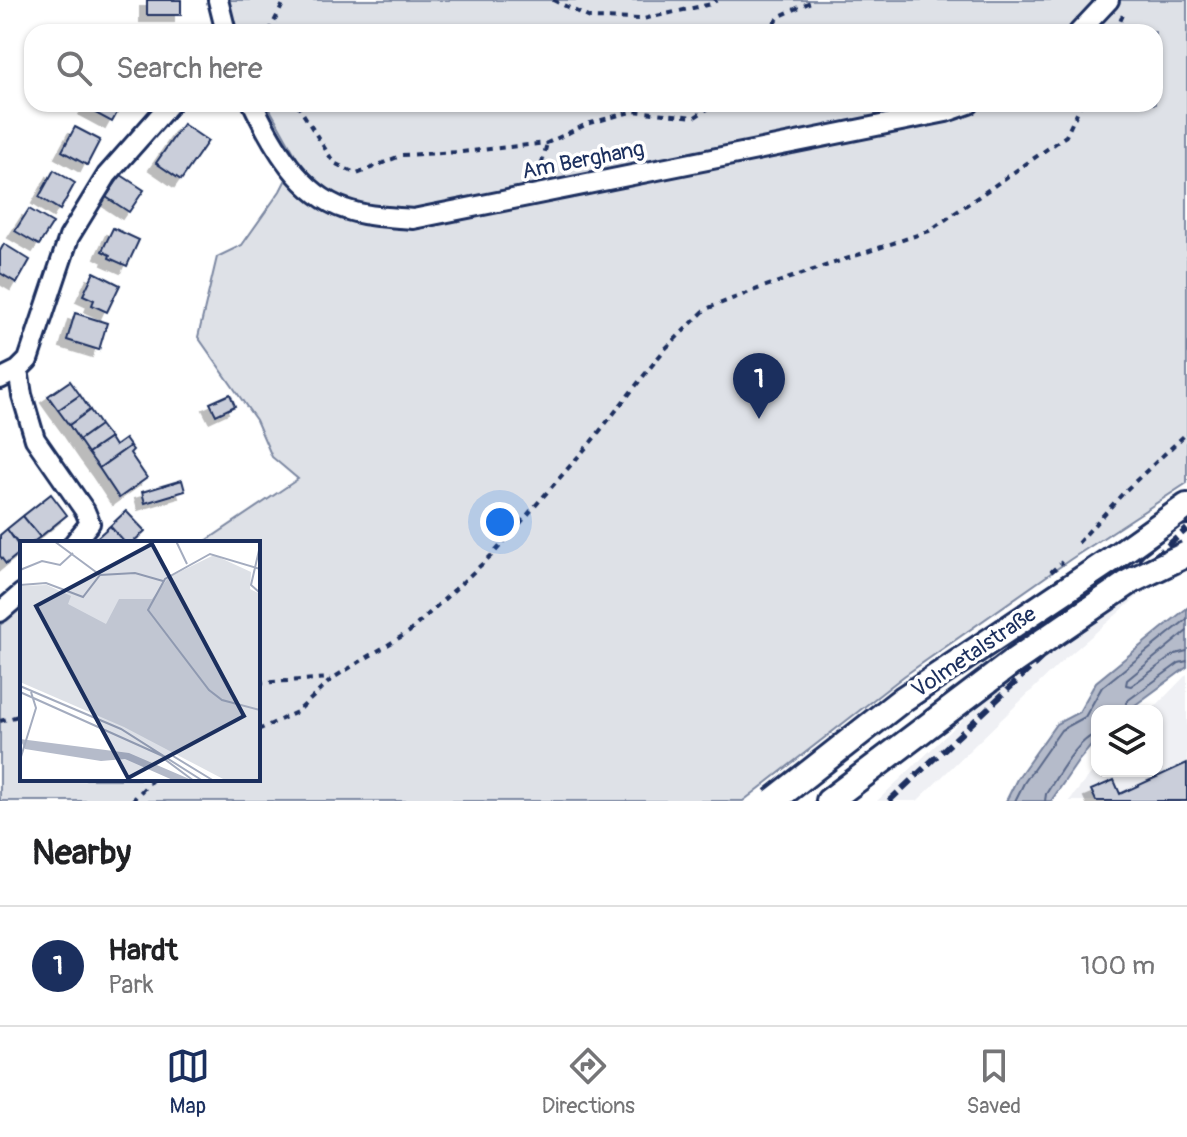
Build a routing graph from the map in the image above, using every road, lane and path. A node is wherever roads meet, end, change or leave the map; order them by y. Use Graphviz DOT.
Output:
graph roads {
  1 [pos="218,0"];
  2 [pos="285,0"];
  3 [pos="553,0"];
  4 [pos="717,0"];
  5 [pos="815,0"];
  6 [pos="1109,0"];
  7 [pos="1128,0"];
  8 [pos="224,24"];
  9 [pos="273,24"];
  10 [pos="773,24"];
  11 [pos="1086,24"];
  12 [pos="1119,24"];
  13 [pos="163,112"];
  14 [pos="257,112"];
  15 [pos="302,112"];
  16 [pos="630,112"];
  17 [pos="644,112"];
  18 [pos="703,112"];
  19 [pos="946,112"];
  20 [pos="1077,112"];
  21 [pos="547,143"];
  22 [pos="534,195"];
  23 [pos="18,370"];
  24 [pos="0,379"];
  25 [pos="1187,433"];
  26 [pos="1187,506"];
  27 [pos="1187,521"];
  28 [pos="1187,538"];
  29 [pos="76,541"];
  30 [pos="1078,543"];
  31 [pos="1187,554"];
  32 [pos="1115,557"];
  33 [pos="1131,581"];
  34 [pos="20,595"];
  35 [pos="0,612"];
  36 [pos="333,678"];
  37 [pos="260,683"];
  38 [pos="20,716"];
  39 [pos="0,721"];
  40 [pos="260,729"];
  41 [pos="151,781"];
  42 [pos="132,801"];
  43 [pos="773,801"];
  44 [pos="829,801"];
  1 -- 8 [label="street"];
  2 -- 9 [label="path"];
  3 -- 4 [label="path"];
  5 -- 10 [label="path"];
  6 -- 11 [label="street"];
  7 -- 12 [label="path"];
  13 -- 23 [label="street"];
  14 -- 22 [label="street, Am Berghang"];
  15 -- 21 [label="path"];
  16 -- 21 [label="path"];
  17 -- 18 [label="path"];
  19 -- 22 [label="street, Am Berghang"];
  20 -- 36 [label="path"];
  21 -- 22 [label="path"];
  23 -- 24 [label="street"];
  23 -- 29 [label="street"];
  25 -- 30 [label="path"];
  26 -- 32 [label="main road"];
  27 -- 32 [label="main road, Volmetalstraße"];
  28 -- 33 [label="main road, Volmetalstraße, bridge"];
  31 -- 33 [label="main road, bridge"];
  32 -- 43 [label="main road, Volmetalstraße, bridge"];
  33 -- 44 [label="main road, Volmetalstraße, bridge"];
  34 -- 35 [label="street"];
  36 -- 37 [label="path"];
  36 -- 40 [label="path"];
  38 -- 39 [label="path"];
  41 -- 42 [label="path"];
}
